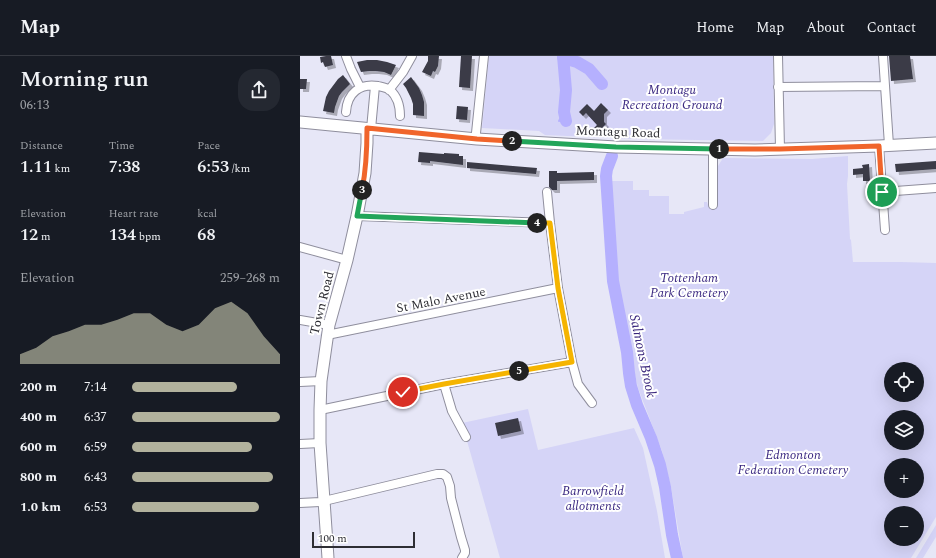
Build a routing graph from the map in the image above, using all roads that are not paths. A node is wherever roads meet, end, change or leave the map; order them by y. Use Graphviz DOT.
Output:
graph roads {
  1 [pos="346,56"];
  2 [pos="412,56"];
  3 [pos="484,56"];
  4 [pos="778,56"];
  5 [pos="883,56"];
  6 [pos="375,86"];
  7 [pos="884,86"];
  8 [pos="360,87"];
  9 [pos="778,88"];
  10 [pos="390,90"];
  11 [pos="346,112"];
  12 [pos="400,116"];
  13 [pos="300,122"];
  14 [pos="369,129"];
  15 [pos="477,139"];
  16 [pos="936,143"];
  17 [pos="884,146"];
  18 [pos="713,149"];
  19 [pos="780,149"];
  20 [pos="936,188"];
  21 [pos="547,192"];
  22 [pos="882,192"];
  23 [pos="713,205"];
  24 [pos="357,216"];
  25 [pos="550,223"];
  26 [pos="885,230"];
  27 [pos="300,247"];
  28 [pos="347,260"];
  29 [pos="558,288"];
  30 [pos="300,320"];
  31 [pos="328,330"];
  32 [pos="572,362"];
  33 [pos="321,381"];
  34 [pos="300,382"];
  35 [pos="444,384"];
  36 [pos="592,403"];
  37 [pos="320,410"];
  38 [pos="466,437"];
  39 [pos="320,443"];
  40 [pos="300,444"];
  41 [pos="324,501"];
  42 [pos="300,503"];
  43 [pos="464,556"];
  44 [pos="328,558"];
  1 -- 8 [label="street"];
  2 -- 10 [label="street"];
  3 -- 15 [label="street"];
  4 -- 9 [label="street"];
  5 -- 7 [label="street"];
  6 -- 8 [label="street"];
  6 -- 10 [label="street"];
  6 -- 14 [label="street"];
  7 -- 9 [label="street"];
  7 -- 17 [label="street"];
  8 -- 11 [label="street"];
  9 -- 19 [label="street"];
  10 -- 12 [label="street"];
  13 -- 14 [label="main road, Montagu Road"];
  14 -- 15 [label="main road, Montagu Road"];
  14 -- 24 [label="main road, Town Road"];
  15 -- 18 [label="main road, Montagu Road"];
  16 -- 17 [label="main road, Montagu Road"];
  17 -- 19 [label="main road, Montagu Road"];
  17 -- 22 [label="street"];
  18 -- 19 [label="main road, Montagu Road"];
  18 -- 23 [label="street"];
  20 -- 22 [label="street"];
  21 -- 25 [label="street"];
  22 -- 26 [label="street"];
  24 -- 25 [label="street"];
  24 -- 28 [label="main road, Town Road"];
  25 -- 29 [label="street"];
  27 -- 28 [label="street"];
  28 -- 31 [label="main road, Town Road"];
  29 -- 31 [label="street, St Malo Avenue"];
  29 -- 32 [label="street"];
  30 -- 31 [label="street"];
  31 -- 33 [label="main road, Town Road"];
  32 -- 35 [label="street"];
  32 -- 36 [label="street"];
  33 -- 34 [label="street"];
  33 -- 37 [label="main road, Town Road"];
  35 -- 37 [label="street"];
  35 -- 38 [label="street"];
  37 -- 39 [label="main road, Town Road"];
  39 -- 40 [label="street"];
  39 -- 41 [label="main road, Town Road"];
  41 -- 42 [label="street"];
  41 -- 43 [label="street"];
  41 -- 44 [label="main road, Town Road"];
}
